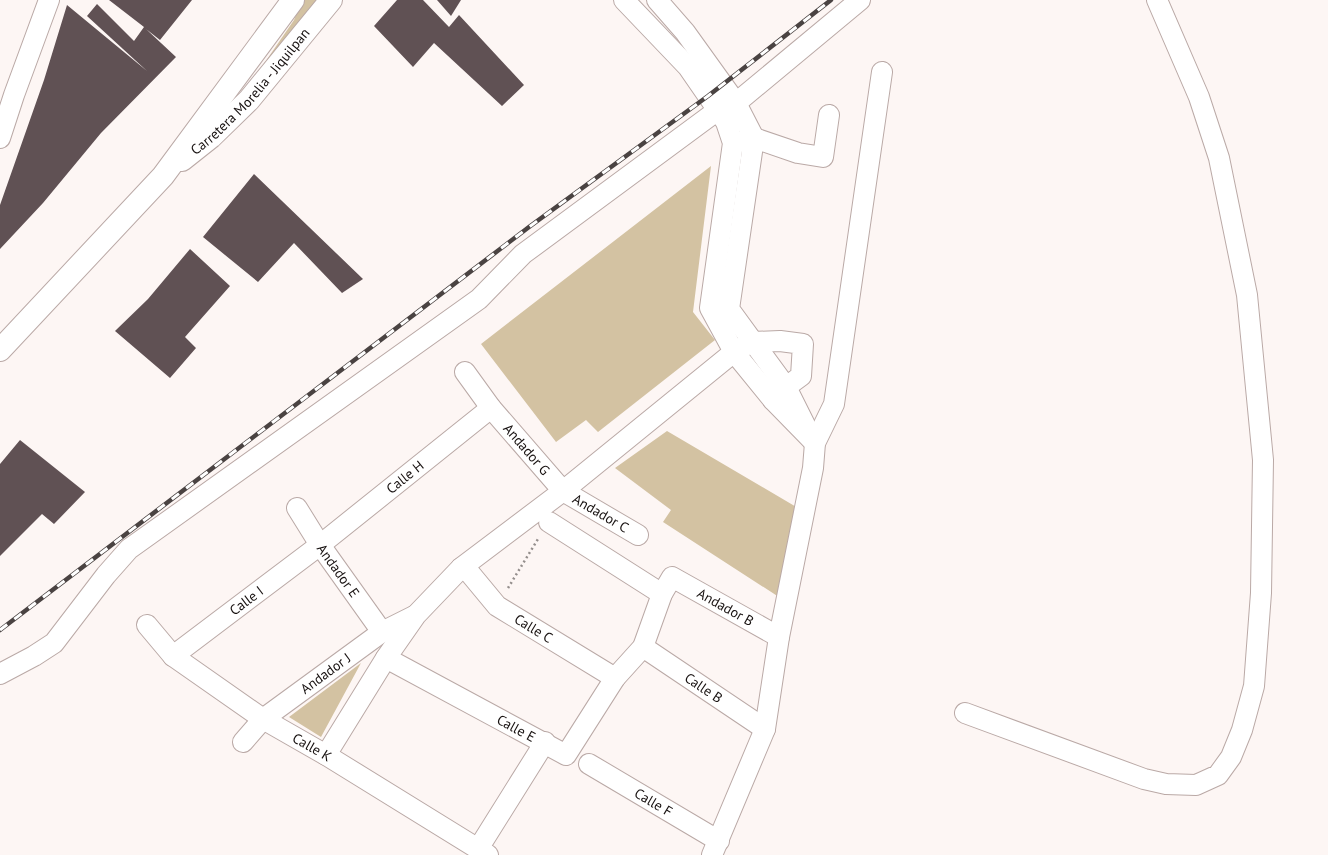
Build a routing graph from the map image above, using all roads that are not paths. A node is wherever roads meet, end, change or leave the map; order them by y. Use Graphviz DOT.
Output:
graph roads {
  1 [pos="49,0"];
  2 [pos="293,0"];
  3 [pos="331,0"];
  4 [pos="624,0"];
  5 [pos="657,0"];
  6 [pos="860,0"];
  7 [pos="1157,0"];
  8 [pos="882,72"];
  9 [pos="727,107"];
  10 [pos="829,115"];
  11 [pos="0,138"];
  12 [pos="754,138"];
  13 [pos="733,143"];
  14 [pos="163,176"];
  15 [pos="752,342"];
  16 [pos="0,350"];
  17 [pos="734,352"];
  18 [pos="465,372"];
  19 [pos="780,393"];
  20 [pos="491,408"];
  21 [pos="814,443"];
  22 [pos="563,491"];
  23 [pos="296,508"];
  24 [pos="549,522"];
  25 [pos="638,535"];
  26 [pos="320,546"];
  27 [pos="461,568"];
  28 [pos="662,594"];
  29 [pos="416,615"];
  30 [pos="147,625"];
  31 [pos="382,632"];
  32 [pos="779,638"];
  33 [pos="642,647"];
  34 [pos="173,656"];
  35 [pos="386,658"];
  36 [pos="0,674"];
  37 [pos="615,678"];
  38 [pos="965,713"];
  39 [pos="263,719"];
  40 [pos="765,729"];
  41 [pos="243,742"];
  42 [pos="545,742"];
  43 [pos="326,755"];
  44 [pos="589,764"];
  45 [pos="715,848"];
  46 [pos="483,852"];
  1 -- 11 [label="street"];
  2 -- 14 [label="main road, Carretera Morelia - Jiquilpan"];
  3 -- 14 [label="main road, Carretera Morelia - Jiquilpan"];
  4 -- 9 [label="street"];
  5 -- 9 [label="street"];
  6 -- 9 [label="street"];
  7 -- 38 [label="street"];
  8 -- 21 [label="street"];
  9 -- 12 [label="street"];
  9 -- 13 [label="street"];
  9 -- 36 [label="street"];
  10 -- 12 [label="street"];
  12 -- 13 [label="street"];
  12 -- 15 [label="street"];
  13 -- 17 [label="street"];
  14 -- 16 [label="main road, Carretera Morelia - Jiquilpan"];
  15 -- 17 [label="street"];
  15 -- 19 [label="street"];
  15 -- 19 [label="street"];
  17 -- 19 [label="street"];
  17 -- 22 [label="street"];
  18 -- 20 [label="street, Andador G"];
  19 -- 21 [label="street"];
  20 -- 22 [label="street, Andador G"];
  20 -- 26 [label="street, Calle H"];
  21 -- 32 [label="street"];
  22 -- 25 [label="street, Andador C"];
  22 -- 27 [label="street"];
  23 -- 26 [label="street, Andador E"];
  24 -- 28 [label="street"];
  26 -- 31 [label="street, Andador E"];
  26 -- 34 [label="street, Calle I"];
  27 -- 29 [label="street"];
  27 -- 37 [label="street, Calle C"];
  28 -- 32 [label="street, Andador B"];
  28 -- 33 [label="street"];
  29 -- 31 [label="street, Andador J"];
  29 -- 35 [label="street"];
  30 -- 34 [label="street, Calle K"];
  31 -- 39 [label="street, Andador J"];
  32 -- 40 [label="street"];
  33 -- 37 [label="street, Calle E"];
  33 -- 40 [label="street, Calle B"];
  34 -- 39 [label="street, Calle K"];
  35 -- 42 [label="street, Calle E"];
  35 -- 43 [label="street"];
  37 -- 42 [label="street, Calle E"];
  39 -- 41 [label="street, Andador J"];
  39 -- 43 [label="street, Calle K"];
  40 -- 45 [label="street"];
  42 -- 46 [label="street"];
  43 -- 46 [label="street, Calle K"];
  44 -- 45 [label="street, Calle F"];
}
